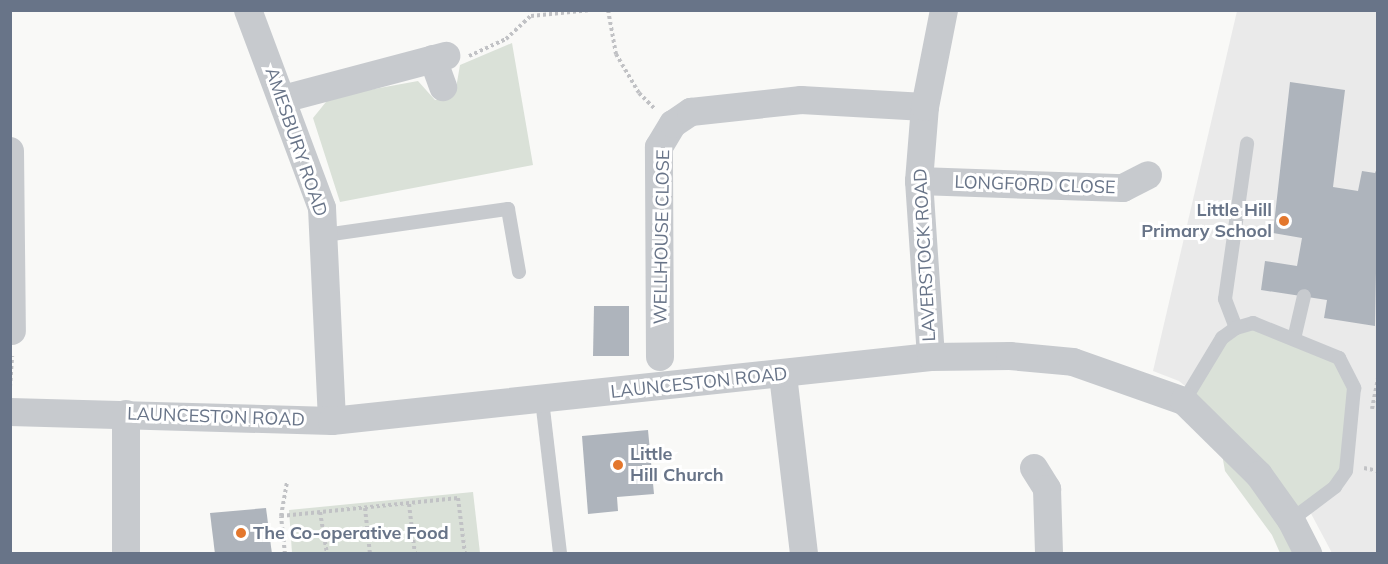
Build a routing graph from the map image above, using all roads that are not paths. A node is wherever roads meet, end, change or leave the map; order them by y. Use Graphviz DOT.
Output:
graph roads {
  1 [pos="248,10"];
  2 [pos="944,10"];
  3 [pos="443,87"];
  4 [pos="283,99"];
  5 [pos="925,107"];
  6 [pos="1247,144"];
  7 [pos="10,151"];
  8 [pos="1148,175"];
  9 [pos="919,181"];
  10 [pos="325,235"];
  11 [pos="519,272"];
  12 [pos="1304,296"];
  13 [pos="1236,328"];
  14 [pos="12,331"];
  15 [pos="1294,339"];
  16 [pos="660,357"];
  17 [pos="931,357"];
  18 [pos="783,375"];
  19 [pos="542,400"];
  20 [pos="1184,401"];
  21 [pos="10,412"];
  22 [pos="126,414"];
  23 [pos="332,421"];
  24 [pos="1034,468"];
  25 [pos="1291,520"];
  26 [pos="126,554"];
  27 [pos="560,554"];
  28 [pos="804,554"];
  29 [pos="1049,554"];
  30 [pos="1308,554"];
  1 -- 4 [label="street, AMESBURY ROAD"];
  2 -- 5 [label="street, LAVERSTOCK ROAD"];
  3 -- 4 [label="street"];
  4 -- 10 [label="street, AMESBURY ROAD"];
  5 -- 9 [label="street, LAVERSTOCK ROAD"];
  5 -- 16 [label="street, WELLHOUSE CLOSE"];
  6 -- 13 [label="lane"];
  7 -- 14 [label="street"];
  8 -- 9 [label="street, LONGFORD CLOSE"];
  9 -- 17 [label="street, LAVERSTOCK ROAD"];
  10 -- 11 [label="lane"];
  10 -- 23 [label="street, AMESBURY ROAD"];
  12 -- 15 [label="lane"];
  13 -- 15 [label="lane"];
  13 -- 20 [label="lane"];
  15 -- 25 [label="lane"];
  17 -- 18 [label="street, LAUNCESTON ROAD"];
  17 -- 20 [label="street, LAUNCESTON ROAD"];
  18 -- 19 [label="street, LAUNCESTON ROAD"];
  18 -- 28 [label="street"];
  19 -- 23 [label="street, LAUNCESTON ROAD"];
  19 -- 27 [label="lane"];
  20 -- 25 [label="street, LAUNCESTON ROAD"];
  21 -- 22 [label="street, LAUNCESTON ROAD"];
  22 -- 23 [label="street, LAUNCESTON ROAD"];
  22 -- 26 [label="street"];
  24 -- 29 [label="street"];
  25 -- 30 [label="street, LAUNCESTON ROAD"];
}
